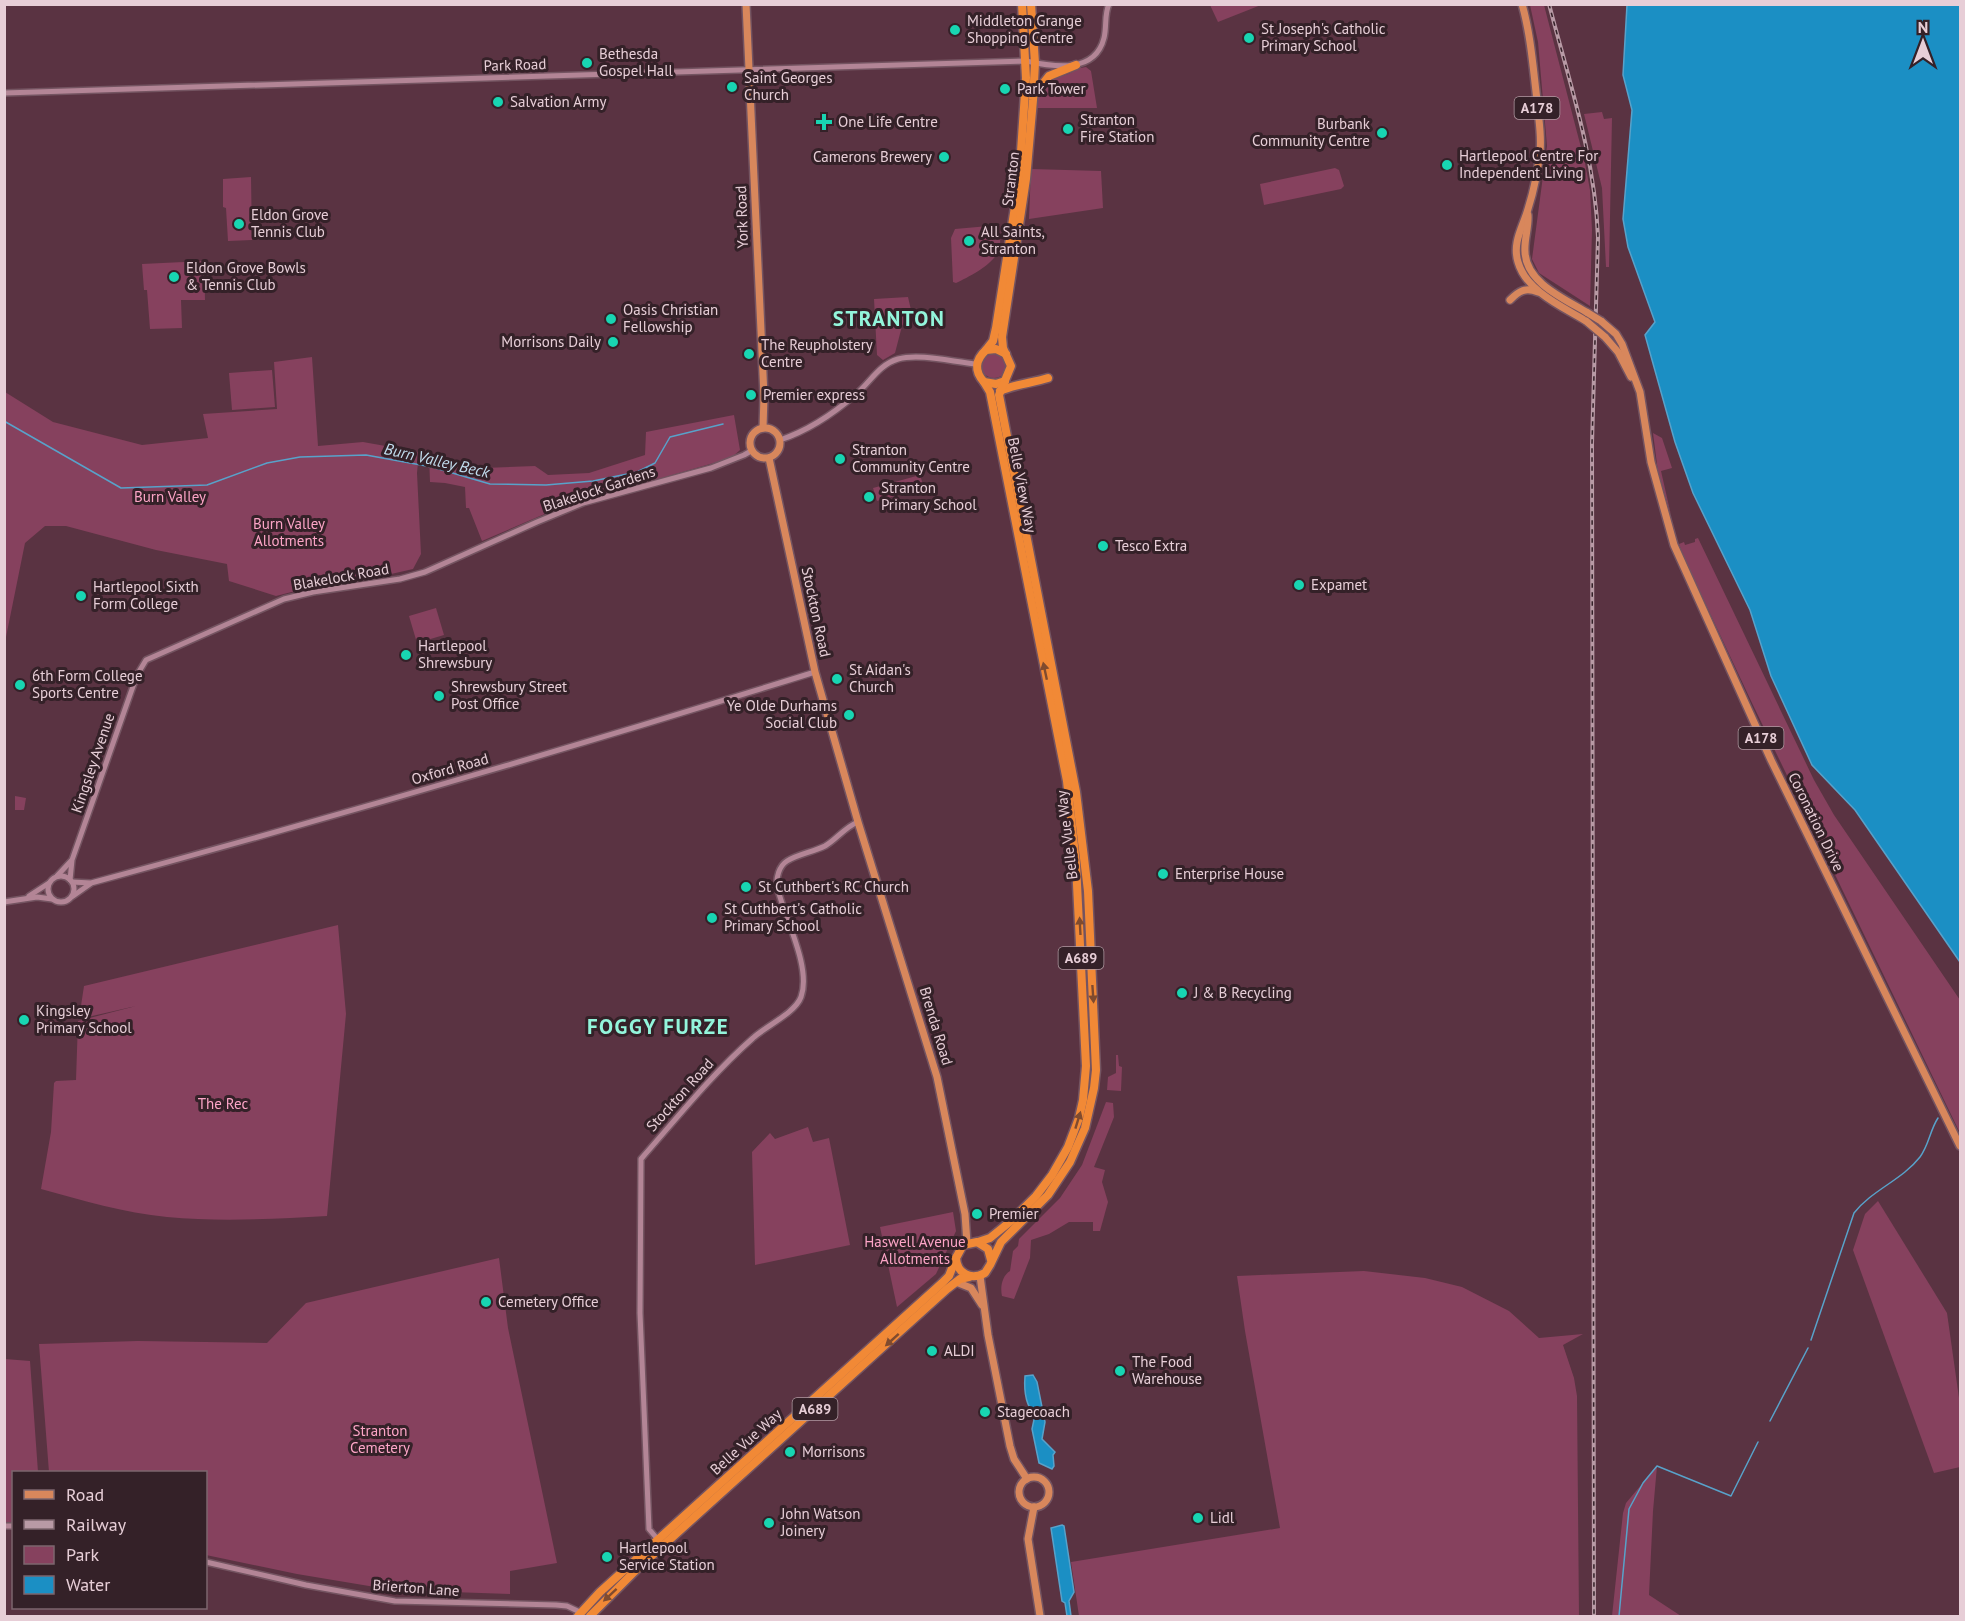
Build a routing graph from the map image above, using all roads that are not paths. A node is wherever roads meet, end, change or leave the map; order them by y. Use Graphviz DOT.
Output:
graph roads {
  1 [pos="746,4"];
  2 [pos="1022,4"];
  3 [pos="1031,4"];
  4 [pos="1108,4"];
  5 [pos="1522,4"];
  6 [pos="1031,62"];
  7 [pos="1076,65"];
  8 [pos="749,71"];
  9 [pos="4,93"];
  10 [pos="1034,96"];
  11 [pos="1528,212"];
  12 [pos="1543,294"];
  13 [pos="1510,300"];
  14 [pos="986,350"];
  15 [pos="1006,354"];
  16 [pos="977,364"];
  17 [pos="1047,378"];
  18 [pos="1005,381"];
  19 [pos="984,382"];
  20 [pos="1000,391"];
  21 [pos="1638,393"];
  22 [pos="763,428"];
  23 [pos="780,440"];
  24 [pos="751,451"];
  25 [pos="769,458"];
  26 [pos="425,573"];
  27 [pos="1029,595"];
  28 [pos="815,672"];
  29 [pos="137,675"];
  30 [pos="858,822"];
  31 [pos="72,860"];
  32 [pos="56,877"];
  33 [pos="71,881"];
  34 [pos="50,882"];
  35 [pos="91,883"];
  36 [pos="72,896"];
  37 [pos="25,898"];
  38 [pos="52,898"];
  39 [pos="4,902"];
  40 [pos="1960,1146"];
  41 [pos="977,1242"];
  42 [pos="967,1243"];
  43 [pos="956,1258"];
  44 [pos="992,1260"];
  45 [pos="969,1276"];
  46 [pos="980,1276"];
  47 [pos="956,1282"];
  48 [pos="984,1307"];
  49 [pos="1027,1479"];
  50 [pos="1034,1507"];
  51 [pos="661,1543"];
  52 [pos="207,1562"];
  53 [pos="580,1614"];
  54 [pos="590,1616"];
  55 [pos="1040,1617"];
  1 -- 8 [label="main road, York Road"];
  2 -- 6 [label="highway"];
  3 -- 6 [label="highway, Stranton"];
  4 -- 7 [label="street"];
  5 -- 11 [label="main road, A178"];
  6 -- 7 [label="street, Park Road"];
  6 -- 8 [label="street, Park Road"];
  6 -- 10 [label="highway, Stranton"];
  6 -- 14 [label="highway, Stranton"];
  7 -- 10 [label="highway"];
  8 -- 9 [label="street, Park Road"];
  8 -- 22 [label="main road, York Road"];
  10 -- 15 [label="highway, Stranton"];
  11 -- 12 [label="main road, A178"];
  11 -- 21 [label="main road, A178, bridge"];
  12 -- 13 [label="main road"];
  12 -- 21 [label="main road, A178, bridge"];
  14 -- 15 [label="highway"];
  14 -- 16 [label="highway"];
  15 -- 18 [label="highway"];
  16 -- 19 [label="highway, A689"];
  16 -- 23 [label="street"];
  17 -- 20 [label="highway"];
  18 -- 19 [label="highway"];
  18 -- 20 [label="highway"];
  19 -- 27 [label="highway, Belle View Way / A689"];
  20 -- 44 [label="highway, Belle Vue Way / A689, one-way"];
  21 -- 40 [label="main road, Coronation Drive / A178"];
  22 -- 23 [label="main road"];
  22 -- 24 [label="main road"];
  23 -- 25 [label="main road"];
  24 -- 25 [label="main road"];
  24 -- 26 [label="street, Blakelock Gardens"];
  25 -- 28 [label="main road, Stockton Road"];
  26 -- 29 [label="street, Blakelock Road"];
  41 -- 27 [label="highway, Belle Vue Way / A689, one-way"];
  28 -- 30 [label="main road, Stockton Road"];
  28 -- 35 [label="street, Oxford Road"];
  29 -- 31 [label="street, Kingsley Avenue"];
  30 -- 42 [label="main road, Brenda Road"];
  30 -- 51 [label="street, Stockton Road"];
  31 -- 32 [label="street, Kingsley Avenue"];
  31 -- 33 [label="street, Kingsley Avenue"];
  32 -- 33 [label="street"];
  32 -- 34 [label="street"];
  33 -- 35 [label="street, Oxford Road"];
  33 -- 36 [label="street"];
  34 -- 37 [label="street"];
  34 -- 38 [label="street"];
  35 -- 36 [label="street, Oxford Road"];
  36 -- 38 [label="street"];
  37 -- 38 [label="street"];
  37 -- 39 [label="street"];
  41 -- 42 [label="highway, A689"];
  41 -- 44 [label="highway"];
  42 -- 43 [label="highway, A689"];
  43 -- 45 [label="highway"];
  43 -- 51 [label="highway, Belle Vue Way / A689"];
  44 -- 46 [label="highway, A689"];
  45 -- 46 [label="highway, A689"];
  45 -- 47 [label="highway, A689"];
  46 -- 48 [label="main road"];
  47 -- 48 [label="main road"];
  47 -- 51 [label="highway, A689, one-way"];
  48 -- 49 [label="main road"];
  49 -- 50 [label="main road"];
  49 -- 50 [label="main road"];
  50 -- 55 [label="main road"];
  51 -- 53 [label="highway, Belle Vue Way / A689"];
  51 -- 54 [label="highway, A689, one-way"];
  52 -- 53 [label="street, Brierton Lane"];
  53 -- 54 [label="street, Brierton Lane"];
}
